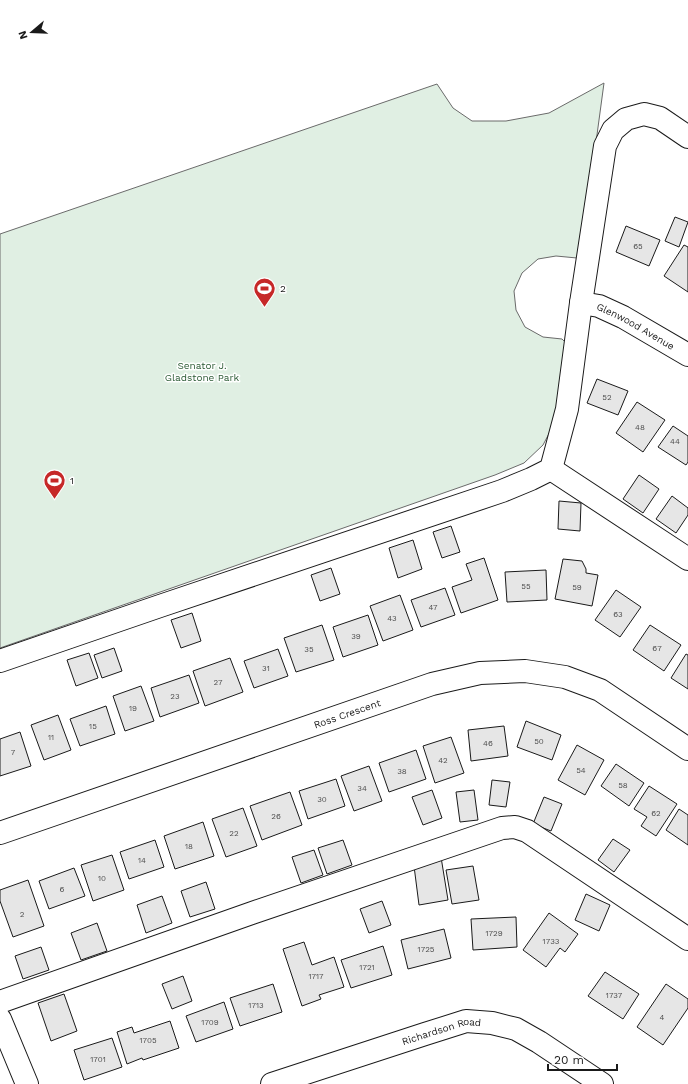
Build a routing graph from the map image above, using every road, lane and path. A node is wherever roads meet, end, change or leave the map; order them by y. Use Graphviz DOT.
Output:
graph roads {
  1 [pos="688,137"];
  2 [pos="581,303"];
  3 [pos="688,356"];
  4 [pos="551,469"];
  5 [pos="688,559"];
  6 [pos="0,661"];
  7 [pos="688,749"];
  8 [pos="0,833"];
  9 [pos="688,939"];
  10 [pos="0,1002"];
  11 [pos="0,1019"];
  12 [pos="27,1084"];
  13 [pos="272,1084"];
  14 [pos="602,1084"];
  1 -- 2 [label="street"];
  2 -- 3 [label="street, Glenwood Avenue"];
  2 -- 4 [label="street"];
  4 -- 5 [label="street"];
  4 -- 6 [label="street"];
  7 -- 8 [label="street, Ross Crescent"];
  9 -- 10 [label="street"];
  11 -- 12 [label="street"];
  13 -- 14 [label="street, Richardson Road"];
}
